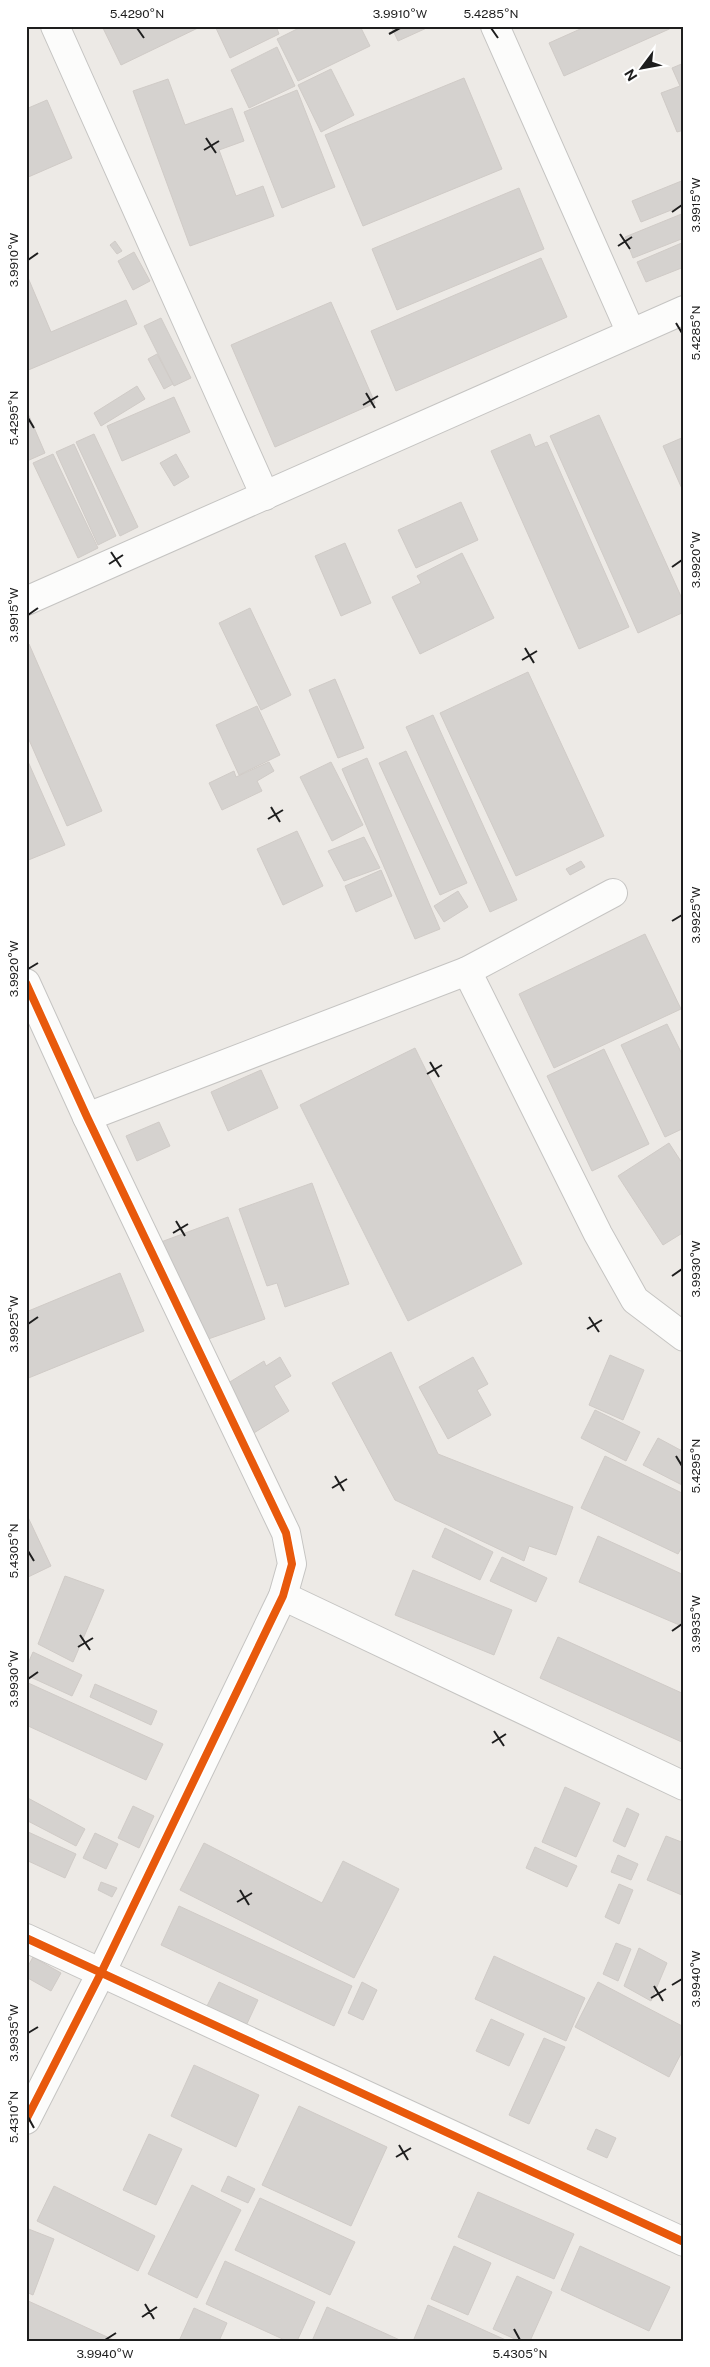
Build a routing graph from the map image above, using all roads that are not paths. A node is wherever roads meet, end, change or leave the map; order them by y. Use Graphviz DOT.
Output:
graph roads {
  1 [pos="56,26"];
  2 [pos="495,26"];
  3 [pos="684,310"];
  4 [pos="631,334"];
  5 [pos="265,496"];
  6 [pos="26,601"];
  7 [pos="613,893"];
  8 [pos="467,971"];
  9 [pos="26,983"];
  10 [pos="87,1117"];
  11 [pos="684,1337"];
  12 [pos="283,1596"];
  13 [pos="684,1786"];
  14 [pos="26,1938"];
  15 [pos="101,1973"];
  16 [pos="26,2120"];
  17 [pos="684,2242"];
  1 -- 5 [label="street"];
  2 -- 4 [label="street"];
  3 -- 4 [label="street"];
  4 -- 5 [label="street"];
  5 -- 6 [label="street"];
  7 -- 8 [label="street"];
  8 -- 10 [label="street"];
  8 -- 11 [label="street"];
  9 -- 10 [label="street"];
  10 -- 12 [label="street"];
  12 -- 13 [label="street"];
  12 -- 15 [label="street"];
  14 -- 15 [label="street"];
  15 -- 16 [label="street"];
  15 -- 17 [label="street"];
}
